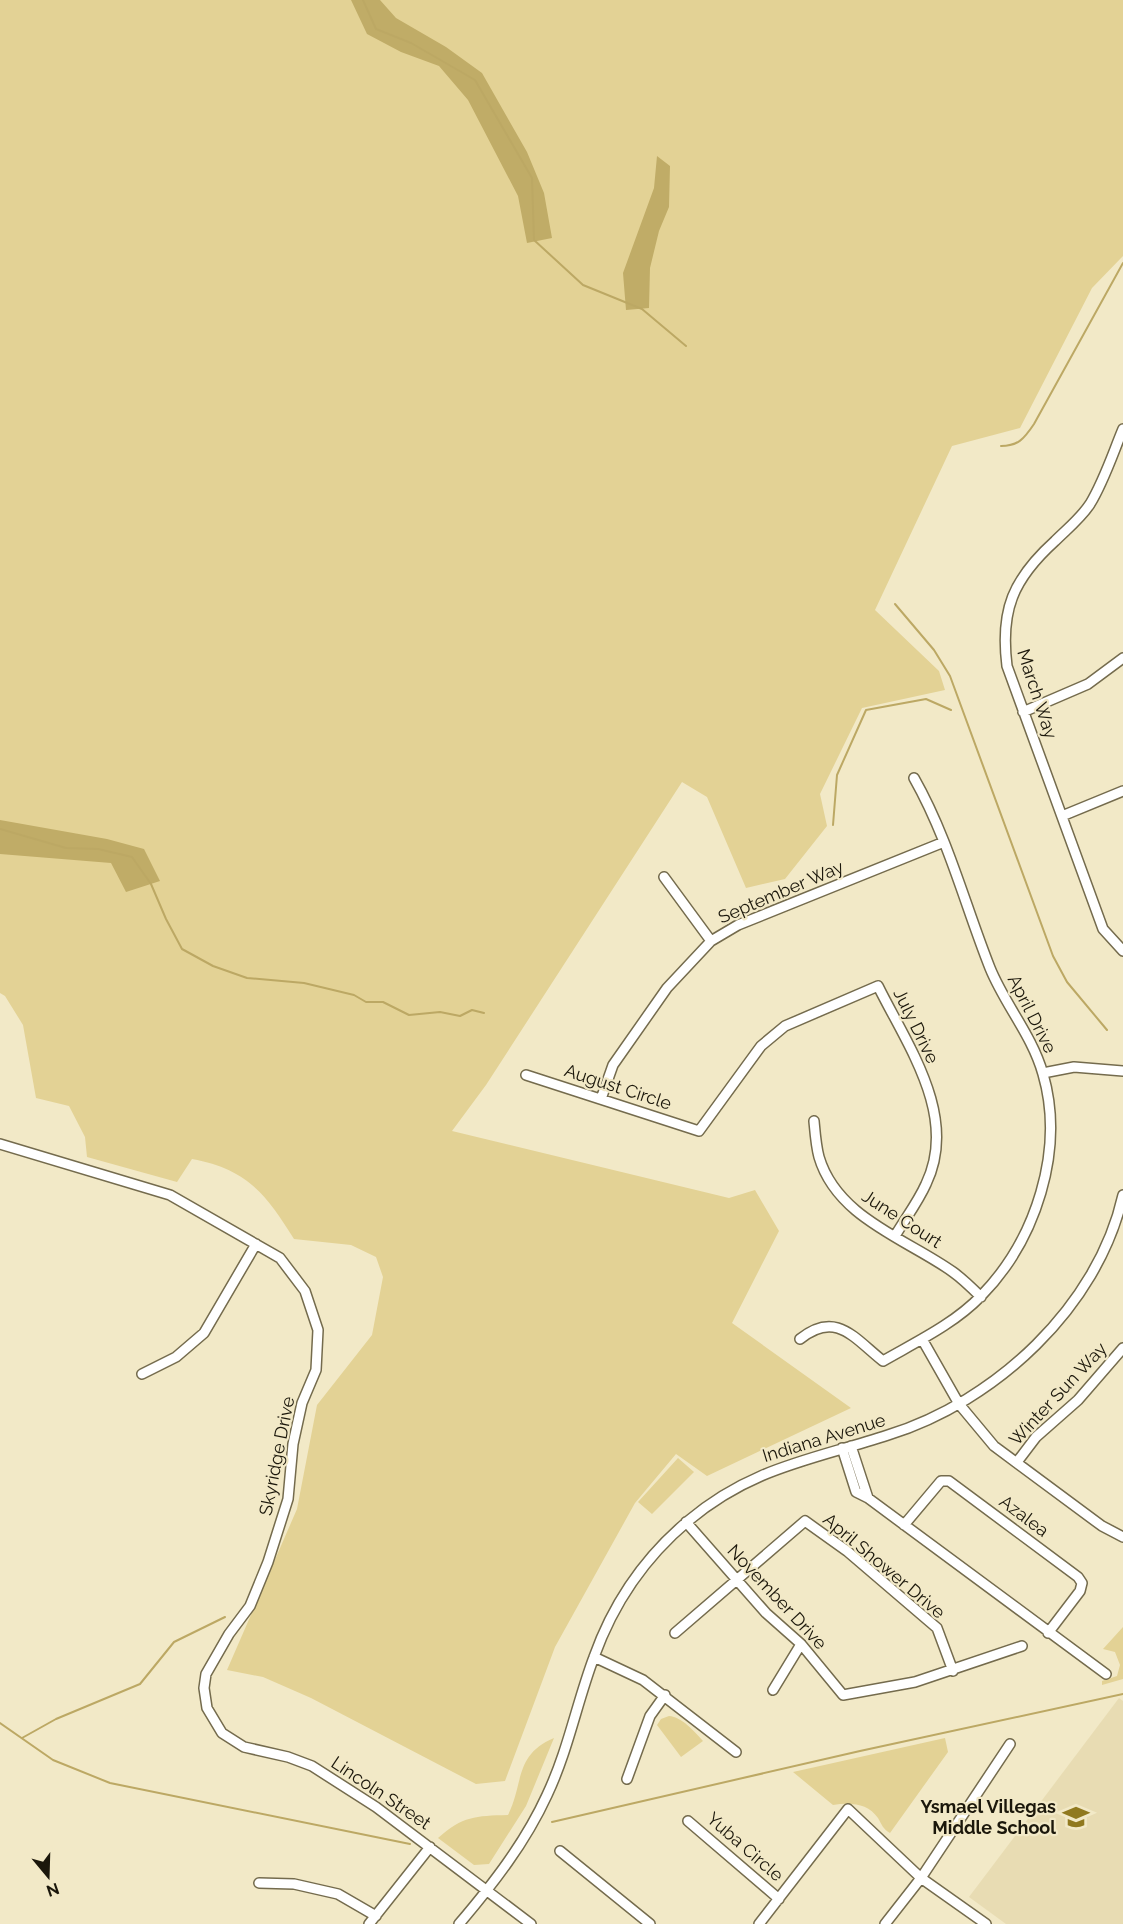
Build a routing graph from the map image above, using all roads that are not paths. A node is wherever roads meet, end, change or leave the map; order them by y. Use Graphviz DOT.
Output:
graph roads {
  1 [pos="1123,429"];
  2 [pos="1123,658"];
  3 [pos="1023,712"];
  4 [pos="914,778"];
  5 [pos="1123,791"];
  6 [pos="1062,816"];
  7 [pos="944,842"];
  8 [pos="664,877"];
  9 [pos="711,941"];
  10 [pos="1123,951"];
  11 [pos="1123,1071"];
  12 [pos="1043,1073"];
  13 [pos="526,1075"];
  14 [pos="601,1099"];
  15 [pos="814,1121"];
  16 [pos="699,1131"];
  17 [pos="0,1144"];
  18 [pos="1123,1195"];
  19 [pos="1113,1227"];
  20 [pos="1123,1231"];
  21 [pos="895,1236"];
  22 [pos="255,1244"];
  23 [pos="981,1297"];
  24 [pos="800,1339"];
  25 [pos="922,1339"];
  26 [pos="1123,1348"];
  27 [pos="142,1374"];
  28 [pos="959,1404"];
  29 [pos="846,1447"];
  30 [pos="1017,1462"];
  31 [pos="687,1522"];
  32 [pos="904,1525"];
  33 [pos="1123,1537"];
  34 [pos="736,1581"];
  35 [pos="675,1633"];
  36 [pos="1048,1633"];
  37 [pos="801,1644"];
  38 [pos="1022,1646"];
  39 [pos="594,1657"];
  40 [pos="953,1671"];
  41 [pos="1106,1674"];
  42 [pos="773,1690"];
  43 [pos="665,1695"];
  44 [pos="207,1708"];
  45 [pos="1010,1744"];
  46 [pos="736,1752"];
  47 [pos="627,1779"];
  48 [pos="688,1821"];
  49 [pos="430,1846"];
  50 [pos="560,1851"];
  51 [pos="921,1878"];
  52 [pos="259,1883"];
  53 [pos="487,1892"];
  54 [pos="779,1899"];
  55 [pos="376,1916"];
  56 [pos="369,1924"];
  57 [pos="459,1924"];
  58 [pos="531,1924"];
  59 [pos="650,1924"];
  60 [pos="759,1924"];
  61 [pos="885,1924"];
  62 [pos="986,1924"];
  1 -- 3 [label="street, March Way"];
  2 -- 3 [label="street"];
  3 -- 6 [label="street, March Way"];
  4 -- 7 [label="street, April Drive"];
  5 -- 6 [label="street"];
  6 -- 10 [label="street, March Way"];
  7 -- 9 [label="street, September Way"];
  7 -- 12 [label="street, April Drive"];
  8 -- 9 [label="street"];
  9 -- 14 [label="street, September Way"];
  11 -- 12 [label="street"];
  12 -- 23 [label="street, April Drive"];
  13 -- 14 [label="street, August Circle"];
  14 -- 16 [label="street, August Circle"];
  15 -- 21 [label="street, June Court"];
  16 -- 21 [label="street, July Drive"];
  17 -- 22 [label="street, Skyridge Drive"];
  18 -- 19 [label="street, Indiana Avenue"];
  19 -- 20 [label="street"];
  19 -- 28 [label="street, Indiana Avenue"];
  21 -- 23 [label="street, June Court"];
  22 -- 27 [label="street"];
  22 -- 44 [label="street, Skyridge Drive"];
  23 -- 25 [label="street, April Drive"];
  24 -- 25 [label="street, April Drive"];
  25 -- 28 [label="street"];
  26 -- 30 [label="street, Winter Sun Way"];
  28 -- 29 [label="street, Indiana Avenue"];
  28 -- 30 [label="street"];
  29 -- 31 [label="street, Indiana Avenue"];
  29 -- 32 [label="street"];
  30 -- 33 [label="street"];
  31 -- 34 [label="street, November Drive"];
  31 -- 39 [label="street, Indiana Avenue"];
  32 -- 36 [label="street"];
  32 -- 36 [label="street, Azalea"];
  34 -- 35 [label="street"];
  34 -- 37 [label="street, November Drive"];
  34 -- 40 [label="street, April Shower Drive"];
  36 -- 41 [label="street"];
  37 -- 40 [label="street, November Drive"];
  37 -- 42 [label="street"];
  38 -- 40 [label="street"];
  39 -- 43 [label="street"];
  39 -- 53 [label="street, Indiana Avenue"];
  43 -- 46 [label="street"];
  43 -- 47 [label="street"];
  44 -- 49 [label="street, Lincoln Street"];
  45 -- 51 [label="street"];
  48 -- 54 [label="street, Yuba Circle"];
  49 -- 53 [label="street, Lincoln Street"];
  49 -- 55 [label="street"];
  50 -- 59 [label="street"];
  51 -- 54 [label="street"];
  51 -- 61 [label="street"];
  51 -- 62 [label="street"];
  52 -- 55 [label="street"];
  53 -- 57 [label="street, Indiana Avenue"];
  53 -- 58 [label="street, Lincoln Street"];
  54 -- 60 [label="street"];
  55 -- 56 [label="street"];
}
